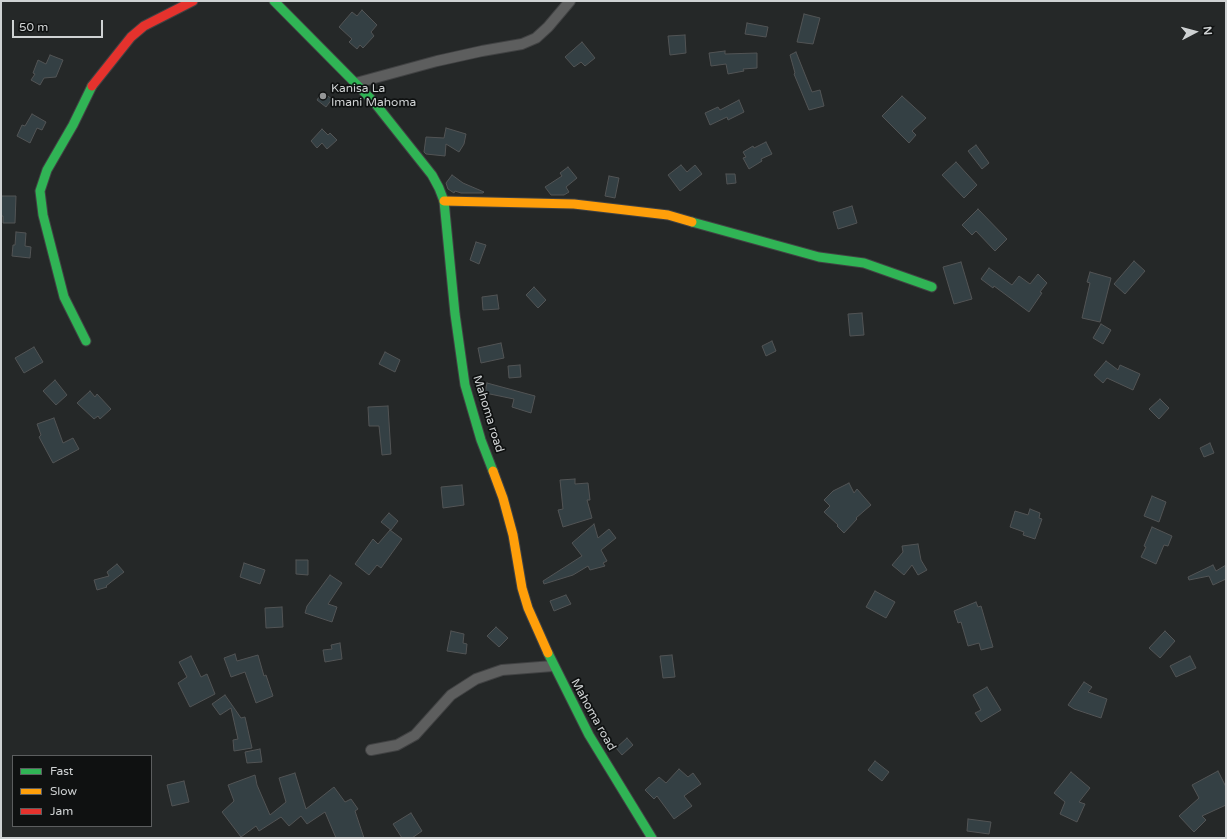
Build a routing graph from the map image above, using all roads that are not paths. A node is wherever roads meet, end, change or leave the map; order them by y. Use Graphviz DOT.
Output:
graph roads {
  1 [pos="193,1"];
  2 [pos="274,1"];
  3 [pos="570,1"];
  4 [pos="356,83"];
  5 [pos="444,201"];
  6 [pos="932,287"];
  7 [pos="86,341"];
  8 [pos="553,666"];
  9 [pos="371,750"];
  10 [pos="652,838"];
  1 -- 7 [label="street"];
  2 -- 4 [label="street, Mahoma road"];
  3 -- 4 [label="street"];
  4 -- 5 [label="street, Mahoma road"];
  5 -- 6 [label="street"];
  5 -- 8 [label="street, Mahoma road"];
  8 -- 9 [label="street"];
  8 -- 10 [label="street, Mahoma road"];
}
